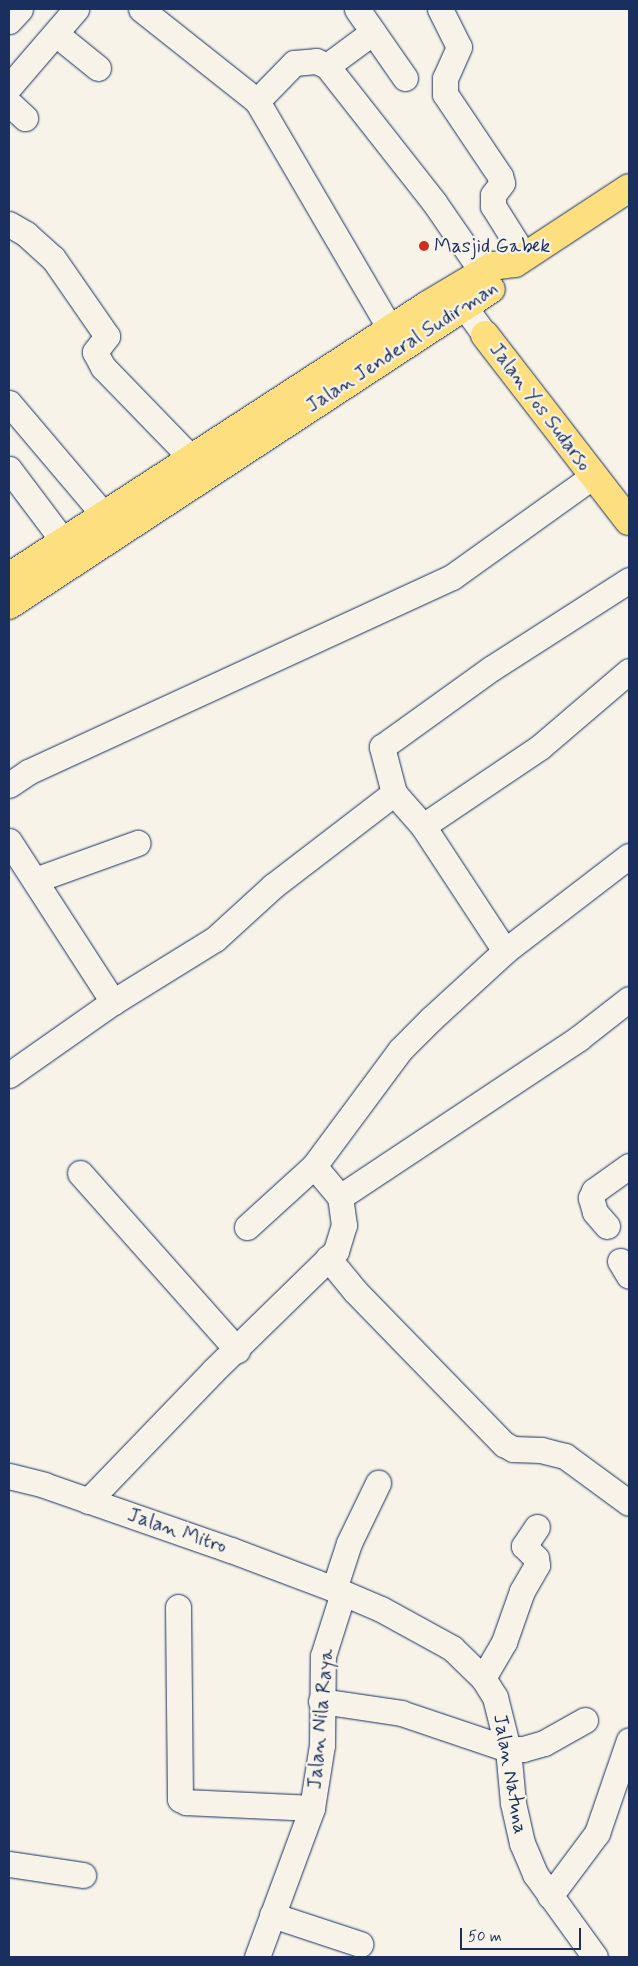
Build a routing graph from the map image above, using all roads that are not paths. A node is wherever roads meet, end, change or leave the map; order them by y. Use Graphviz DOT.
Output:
graph roads {
  1 [pos="20,9"];
  2 [pos="76,9"];
  3 [pos="141,9"];
  4 [pos="357,9"];
  5 [pos="440,9"];
  6 [pos="9,21"];
  7 [pos="373,32"];
  8 [pos="56,34"];
  9 [pos="327,66"];
  10 [pos="98,68"];
  11 [pos="406,78"];
  12 [pos="9,87"];
  13 [pos="256,101"];
  14 [pos="629,188"];
  15 [pos="9,224"];
  16 [pos="520,260"];
  17 [pos="483,273"];
  18 [pos="458,299"];
  19 [pos="390,329"];
  20 [pos="485,335"];
  21 [pos="9,403"];
  22 [pos="192,459"];
  23 [pos="9,469"];
  24 [pos="593,476"];
  25 [pos="104,515"];
  26 [pos="629,521"];
  27 [pos="64,542"];
  28 [pos="9,577"];
  29 [pos="629,580"];
  30 [pos="9,605"];
  31 [pos="629,671"];
  32 [pos="9,785"];
  33 [pos="394,793"];
  34 [pos="423,826"];
  35 [pos="9,841"];
  36 [pos="137,843"];
  37 [pos="629,856"];
  38 [pos="35,880"];
  39 [pos="505,951"];
  40 [pos="629,999"];
  41 [pos="113,1002"];
  42 [pos="9,1075"];
  43 [pos="314,1166"];
  44 [pos="629,1166"];
  45 [pos="80,1174"];
  46 [pos="340,1197"];
  47 [pos="247,1226"];
  48 [pos="607,1226"];
  49 [pos="328,1258"];
  50 [pos="237,1350"];
  51 [pos="9,1476"];
  52 [pos="378,1483"];
  53 [pos="88,1500"];
  54 [pos="629,1504"];
  55 [pos="537,1527"];
  56 [pos="338,1591"];
  57 [pos="178,1607"];
  58 [pos="483,1678"];
  59 [pos="322,1701"];
  60 [pos="585,1720"];
  61 [pos="629,1740"];
  62 [pos="508,1749"];
  63 [pos="312,1808"];
  64 [pos="9,1864"];
  65 [pos="83,1875"];
  66 [pos="550,1896"];
  67 [pos="272,1915"];
  68 [pos="360,1944"];
  69 [pos="257,1957"];
  70 [pos="595,1957"];
  1 -- 6 [label="street"];
  2 -- 8 [label="street"];
  3 -- 13 [label="street"];
  4 -- 7 [label="street"];
  5 -- 16 [label="street"];
  7 -- 9 [label="street"];
  7 -- 11 [label="street"];
  8 -- 10 [label="street"];
  8 -- 12 [label="street"];
  9 -- 13 [label="street"];
  9 -- 17 [label="street"];
  13 -- 19 [label="street"];
  14 -- 16 [label="highway"];
  15 -- 22 [label="street"];
  16 -- 17 [label="highway, Jalan Jenderal Sudirman"];
  16 -- 18 [label="highway, Jalan Jenderal Sudirman"];
  17 -- 18 [label="highway, Jalan Jenderal Sudirman"];
  18 -- 19 [label="highway, Jalan Jenderal Sudirman"];
  18 -- 20 [label="street, Jalan Yos Sudarso"];
  18 -- 30 [label="highway, Jalan Jenderal Sudirman"];
  19 -- 22 [label="highway, Jalan Jenderal Sudirman"];
  20 -- 24 [label="highway, Jalan Yos Sudarso"];
  21 -- 25 [label="street"];
  22 -- 25 [label="highway, Jalan Jenderal Sudirman"];
  23 -- 27 [label="street"];
  24 -- 26 [label="highway, Jalan Yos Sudarso"];
  24 -- 32 [label="street"];
  25 -- 27 [label="highway, Jalan Jenderal Sudirman"];
  27 -- 28 [label="highway, Jalan Jenderal Sudirman"];
  29 -- 33 [label="street"];
  31 -- 34 [label="street"];
  33 -- 34 [label="street"];
  33 -- 41 [label="street"];
  34 -- 39 [label="street"];
  35 -- 38 [label="street"];
  36 -- 38 [label="street"];
  37 -- 39 [label="street"];
  38 -- 41 [label="street"];
  39 -- 43 [label="street"];
  40 -- 46 [label="street"];
  41 -- 42 [label="street"];
  43 -- 46 [label="street"];
  43 -- 47 [label="street"];
  44 -- 48 [label="street"];
  45 -- 50 [label="street"];
  46 -- 49 [label="street"];
  49 -- 50 [label="street"];
  49 -- 54 [label="street"];
  50 -- 53 [label="street"];
  51 -- 53 [label="street, Jalan Mitro"];
  52 -- 56 [label="street, Jalan Nila Raya"];
  53 -- 56 [label="street, Jalan Mitro"];
  55 -- 58 [label="street"];
  56 -- 58 [label="street, Jalan Natuna"];
  56 -- 59 [label="street, Jalan Nila Raya"];
  57 -- 63 [label="street"];
  58 -- 62 [label="street, Jalan Natuna"];
  59 -- 62 [label="street"];
  59 -- 63 [label="street, Jalan Nila Raya"];
  60 -- 62 [label="street"];
  61 -- 66 [label="street"];
  62 -- 66 [label="street, Jalan Natuna"];
  63 -- 67 [label="street, Jalan Nila Raya"];
  64 -- 65 [label="street"];
  66 -- 70 [label="street, Jalan Natuna"];
  67 -- 68 [label="street"];
  67 -- 69 [label="street, Jalan Nila Raya"];
}
